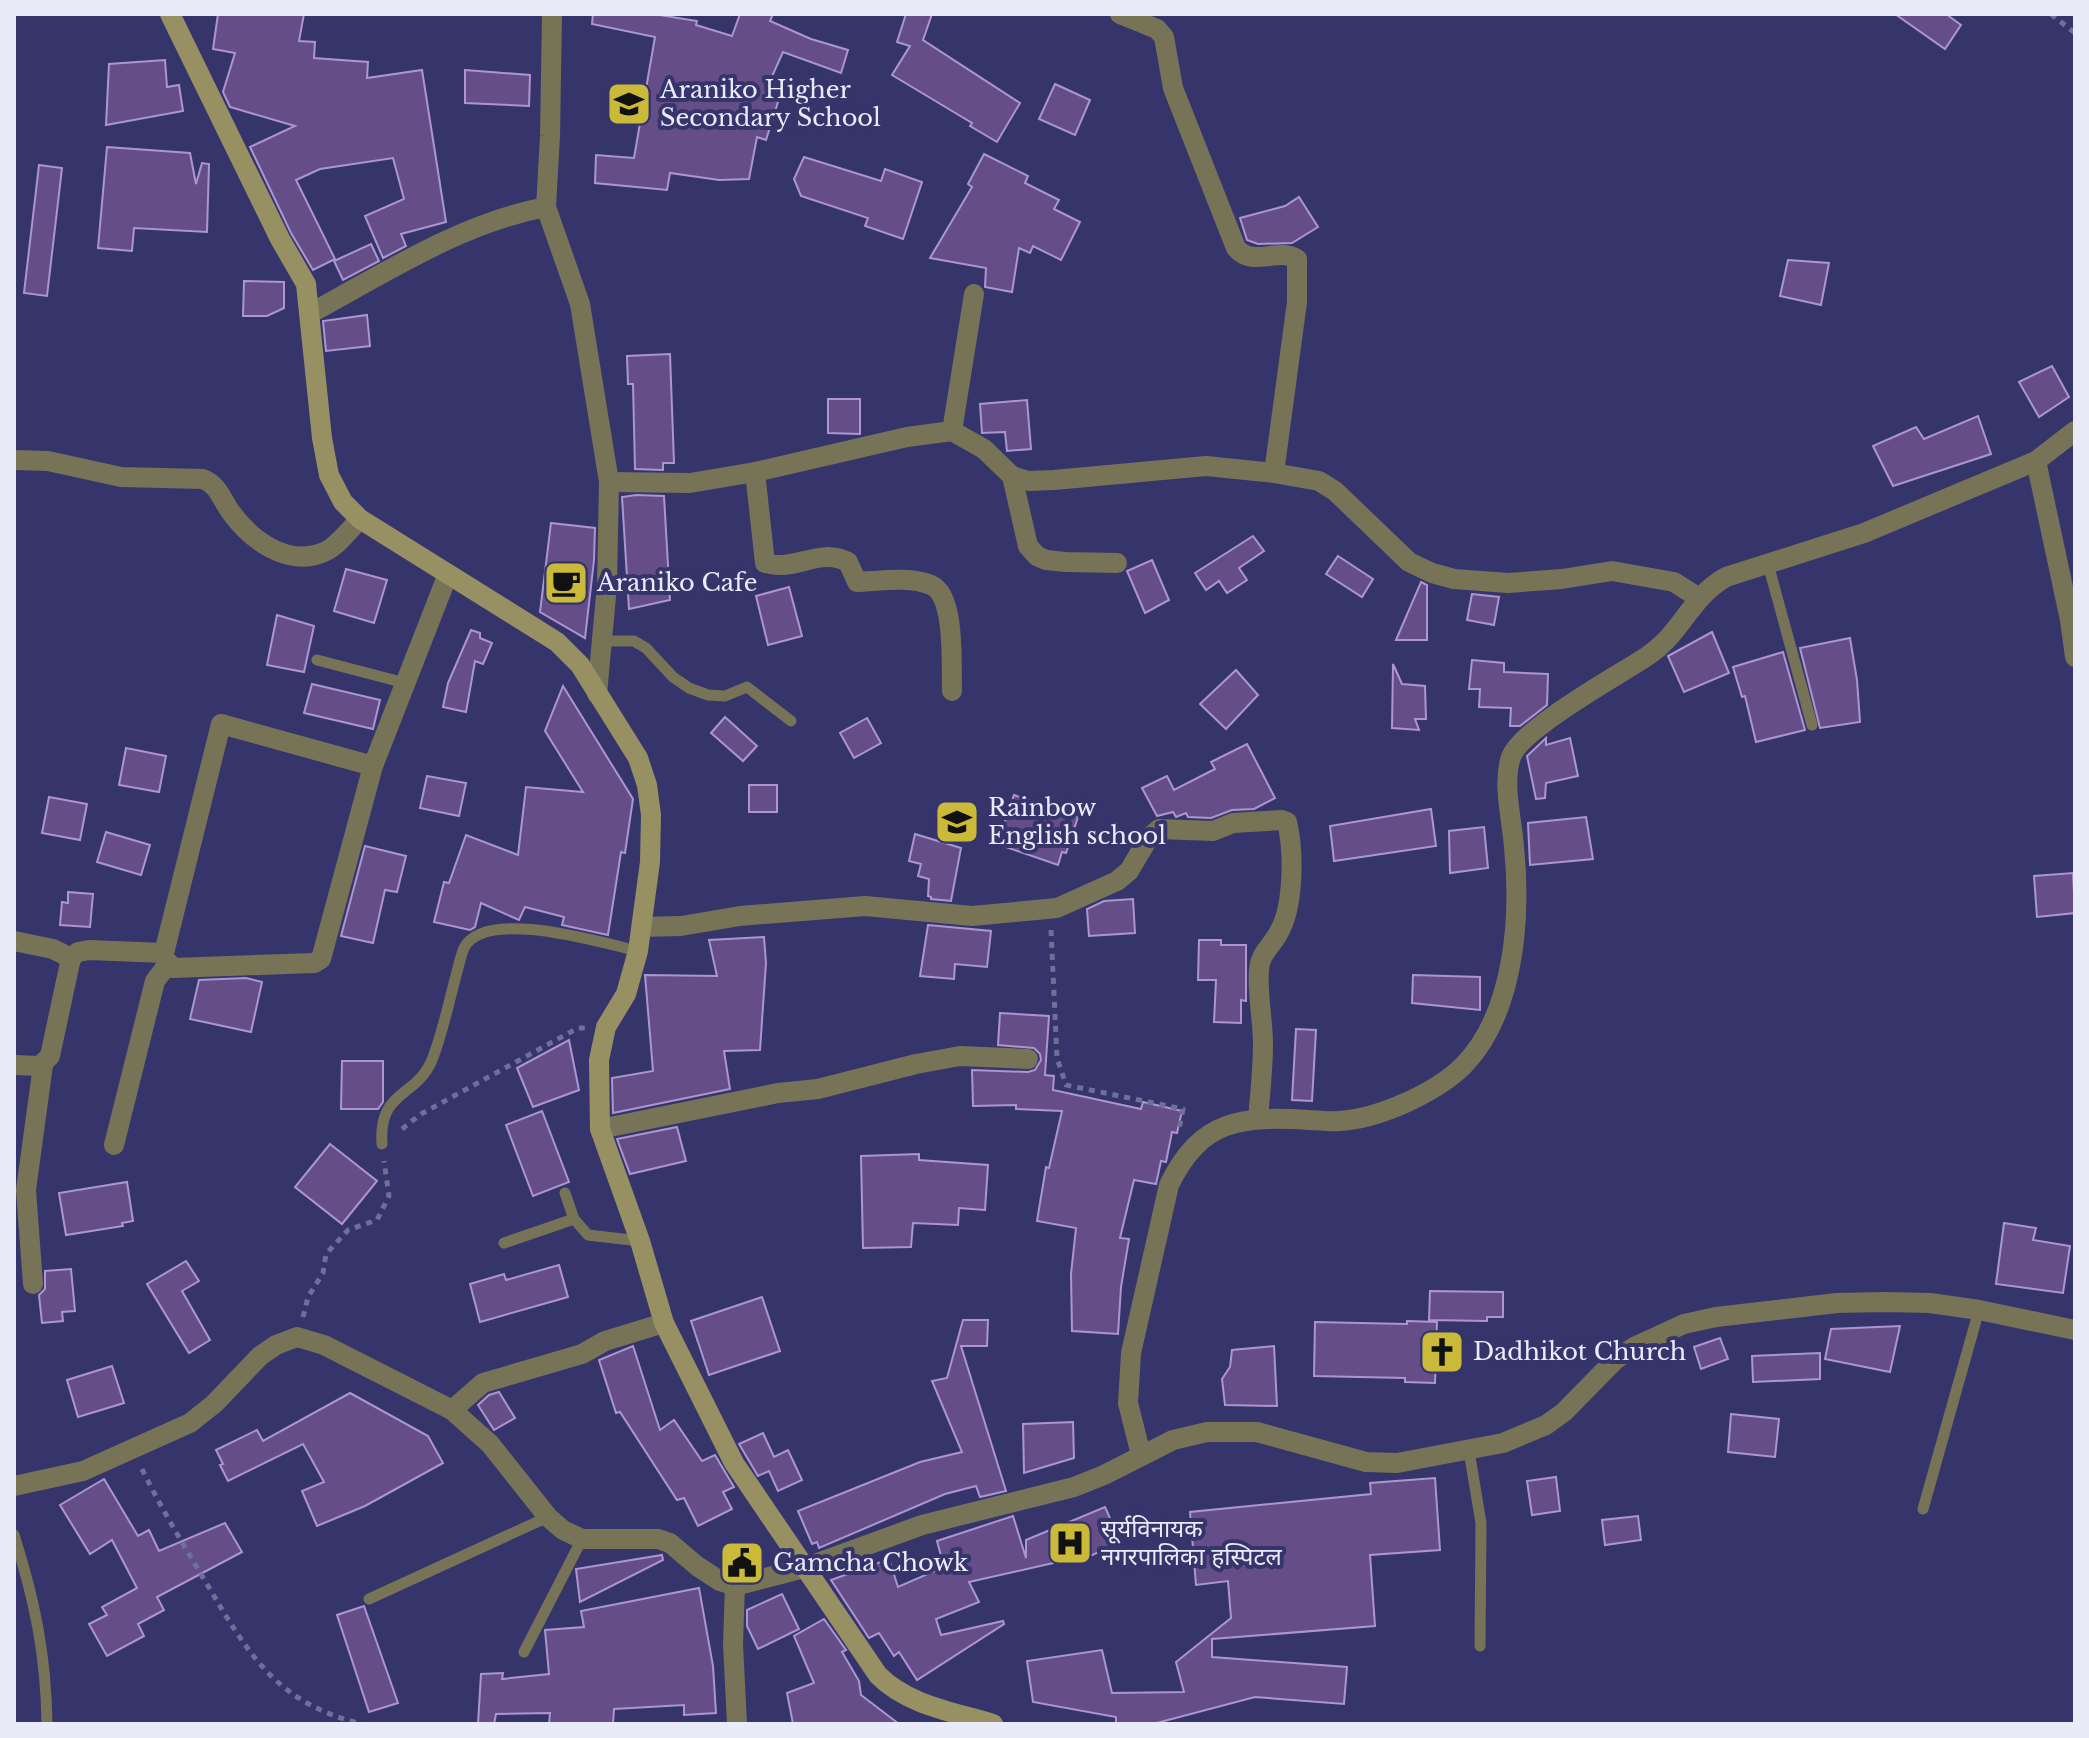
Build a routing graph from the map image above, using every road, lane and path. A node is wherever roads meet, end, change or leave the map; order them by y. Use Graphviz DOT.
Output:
graph roads {
  1 [pos="170,14"];
  2 [pos="552,14"];
  3 [pos="1120,14"];
  4 [pos="2051,14"];
  5 [pos="2075,33"];
  6 [pos="546,207"];
  7 [pos="974,294"];
  8 [pos="311,313"];
  9 [pos="952,431"];
  10 [pos="2075,431"];
  11 [pos="14,460"];
  12 [pos="2036,461"];
  13 [pos="755,472"];
  14 [pos="1274,473"];
  15 [pos="1012,476"];
  16 [pos="609,482"];
  17 [pos="360,519"];
  18 [pos="1117,563"];
  19 [pos="1768,564"];
  20 [pos="448,574"];
  21 [pos="1699,598"];
  22 [pos="602,641"];
  23 [pos="2075,657"];
  24 [pos="317,660"];
  25 [pos="405,683"];
  26 [pos="952,691"];
  27 [pos="597,694"];
  28 [pos="791,721"];
  29 [pos="1812,725"];
  30 [pos="373,766"];
  31 [pos="1049,908"];
  32 [pos="642,927"];
  33 [pos="14,941"];
  34 [pos="638,951"];
  35 [pos="71,958"];
  36 [pos="166,958"];
  37 [pos="606,1027"];
  38 [pos="1028,1059"];
  39 [pos="14,1065"];
  40 [pos="43,1065"];
  41 [pos="1258,1119"];
  42 [pos="600,1129"];
  43 [pos="382,1144"];
  44 [pos="114,1145"];
  45 [pos="1183,1160"];
  46 [pos="565,1193"];
  47 [pos="574,1219"];
  48 [pos="640,1241"];
  49 [pos="504,1243"];
  50 [pos="33,1284"];
  51 [pos="1979,1310"];
  52 [pos="664,1323"];
  53 [pos="2075,1330"];
  54 [pos="297,1337"];
  55 [pos="452,1410"];
  56 [pos="133,1450"];
  57 [pos="1469,1451"];
  58 [pos="1141,1455"];
  59 [pos="14,1486"];
  60 [pos="1923,1509"];
  61 [pos="548,1517"];
  62 [pos="14,1535"];
  63 [pos="582,1539"];
  64 [pos="804,1568"];
  65 [pos="735,1586"];
  66 [pos="369,1599"];
  67 [pos="1480,1646"];
  68 [pos="524,1652"];
  69 [pos="47,1724"];
  70 [pos="362,1724"];
  71 [pos="737,1724"];
  72 [pos="993,1724"];
  1 -- 8 [label="street"];
  2 -- 6 [label="street"];
  3 -- 14 [label="street"];
  4 -- 5 [label="path"];
  6 -- 8 [label="street"];
  6 -- 16 [label="street"];
  7 -- 9 [label="street"];
  8 -- 17 [label="street"];
  9 -- 13 [label="street"];
  9 -- 15 [label="street"];
  10 -- 12 [label="street"];
  11 -- 17 [label="street"];
  12 -- 19 [label="street"];
  12 -- 23 [label="street"];
  13 -- 16 [label="street"];
  13 -- 26 [label="street"];
  14 -- 15 [label="street"];
  14 -- 21 [label="street"];
  15 -- 18 [label="street"];
  16 -- 22 [label="street"];
  17 -- 20 [label="street"];
  19 -- 21 [label="street"];
  19 -- 29 [label="lane"];
  20 -- 25 [label="street"];
  20 -- 27 [label="street"];
  21 -- 41 [label="street"];
  22 -- 27 [label="street"];
  22 -- 28 [label="lane"];
  24 -- 25 [label="lane"];
  25 -- 30 [label="street"];
  27 -- 32 [label="street"];
  30 -- 36 [label="street"];
  30 -- 36 [label="street"];
  31 -- 32 [label="street"];
  31 -- 41 [label="street"];
  31 -- 45 [label="path"];
  32 -- 34 [label="street"];
  33 -- 35 [label="street"];
  34 -- 37 [label="street"];
  34 -- 43 [label="lane"];
  35 -- 36 [label="street"];
  35 -- 40 [label="street"];
  36 -- 44 [label="street"];
  37 -- 42 [label="street"];
  37 -- 43 [label="path"];
  38 -- 42 [label="street"];
  39 -- 40 [label="street"];
  40 -- 50 [label="street"];
  41 -- 45 [label="street"];
  42 -- 48 [label="street"];
  43 -- 54 [label="path"];
  45 -- 58 [label="street"];
  46 -- 47 [label="lane"];
  47 -- 48 [label="lane"];
  47 -- 49 [label="lane"];
  48 -- 52 [label="street"];
  51 -- 53 [label="street"];
  51 -- 57 [label="street"];
  51 -- 60 [label="lane"];
  52 -- 55 [label="street"];
  52 -- 64 [label="street"];
  54 -- 55 [label="street"];
  54 -- 56 [label="street"];
  55 -- 61 [label="street"];
  56 -- 59 [label="street"];
  56 -- 70 [label="path"];
  57 -- 58 [label="street"];
  57 -- 67 [label="lane"];
  58 -- 64 [label="street"];
  61 -- 63 [label="street"];
  61 -- 66 [label="lane"];
  62 -- 69 [label="lane"];
  63 -- 65 [label="street"];
  63 -- 68 [label="lane"];
  64 -- 65 [label="street"];
  64 -- 72 [label="street"];
  65 -- 71 [label="street"];
}
